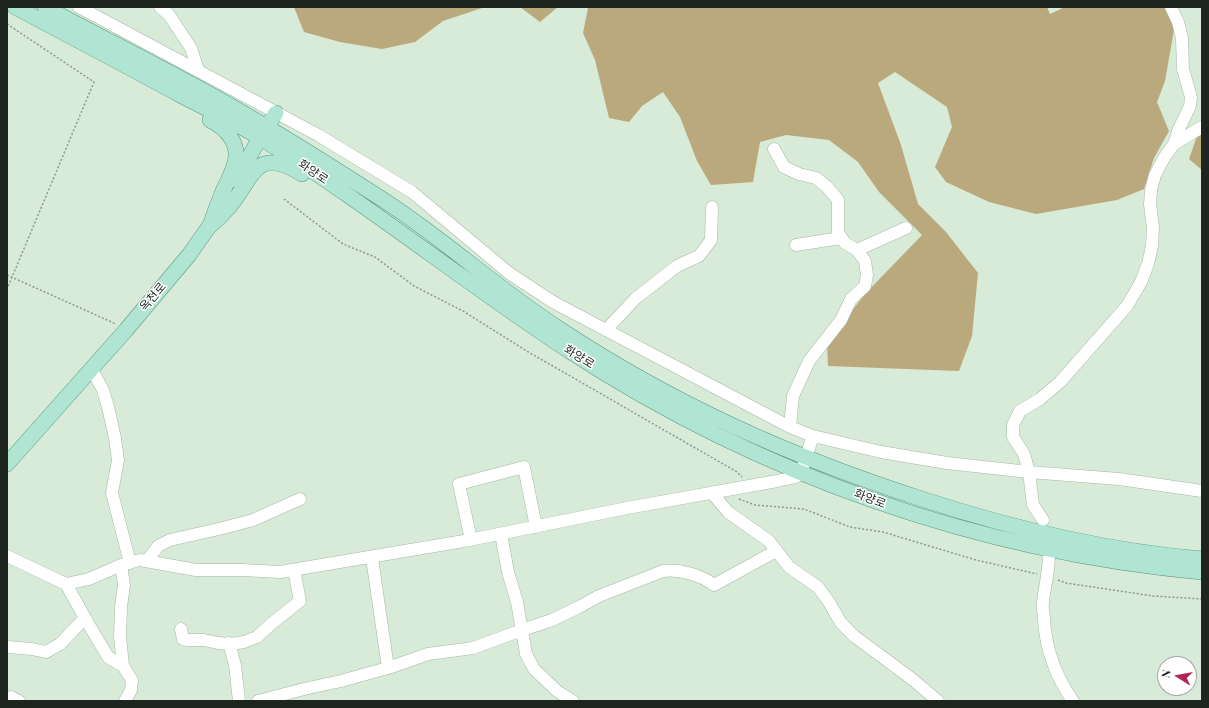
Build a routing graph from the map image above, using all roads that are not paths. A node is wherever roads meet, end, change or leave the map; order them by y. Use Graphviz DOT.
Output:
graph roads {
  1 [pos="14,7"];
  2 [pos="45,7"];
  3 [pos="79,7"];
  4 [pos="160,7"];
  5 [pos="1171,7"];
  6 [pos="110,58"];
  7 [pos="198,70"];
  8 [pos="276,113"];
  9 [pos="1202,127"];
  10 [pos="263,132"];
  11 [pos="1174,144"];
  12 [pos="774,149"];
  13 [pos="712,207"];
  14 [pos="378,218"];
  15 [pos="210,226"];
  16 [pos="906,228"];
  17 [pos="841,238"];
  18 [pos="796,245"];
  19 [pos="857,250"];
  20 [pos="606,330"];
  21 [pos="91,368"];
  22 [pos="790,427"];
  23 [pos="813,436"];
  24 [pos="806,458"];
  25 [pos="7,464"];
  26 [pos="801,472"];
  27 [pos="1029,472"];
  28 [pos="1202,491"];
  29 [pos="712,493"];
  30 [pos="300,500"];
  31 [pos="1043,520"];
  32 [pos="536,527"];
  33 [pos="501,534"];
  34 [pos="471,540"];
  35 [pos="776,551"];
  36 [pos="7,556"];
  37 [pos="372,558"];
  38 [pos="1049,558"];
  39 [pos="1202,559"];
  40 [pos="147,561"];
  41 [pos="126,564"];
  42 [pos="294,570"];
  43 [pos="1202,572"];
  44 [pos="66,584"];
  45 [pos="85,618"];
  46 [pos="181,629"];
  47 [pos="522,630"];
  48 [pos="229,643"];
  49 [pos="7,647"];
  50 [pos="123,666"];
  51 [pos="388,668"];
  52 [pos="127,698"];
  53 [pos="117,701"];
  54 [pos="239,701"];
  55 [pos="258,701"];
  56 [pos="573,701"];
  57 [pos="938,701"];
  58 [pos="1073,701"];
  1 -- 6 [label="main road, 화양로"];
  2 -- 10 [label="main road, 화양로"];
  3 -- 7 [label="street"];
  4 -- 7 [label="street"];
  5 -- 11 [label="street"];
  6 -- 10 [label="main road, 화양로"];
  6 -- 15 [label="main road"];
  7 -- 8 [label="street"];
  8 -- 10 [label="main road, 옥천로"];
  8 -- 20 [label="street"];
  9 -- 11 [label="street"];
  10 -- 14 [label="main road, 화양로"];
  10 -- 15 [label="main road, 옥천로"];
  10 -- 24 [label="main road, 화양로"];
  11 -- 27 [label="street"];
  12 -- 17 [label="street"];
  13 -- 20 [label="street"];
  14 -- 15 [label="main road"];
  14 -- 26 [label="main road, 화양로"];
  15 -- 21 [label="main road, 옥천로"];
  16 -- 19 [label="street"];
  17 -- 18 [label="street"];
  17 -- 19 [label="street"];
  19 -- 22 [label="street"];
  20 -- 22 [label="street"];
  21 -- 25 [label="main road, 옥천로"];
  21 -- 41 [label="street"];
  22 -- 23 [label="street"];
  23 -- 24 [label="street"];
  23 -- 27 [label="street"];
  24 -- 26 [label="street"];
  24 -- 39 [label="main road, 화양로"];
  26 -- 29 [label="street"];
  26 -- 43 [label="main road, 화양로"];
  27 -- 28 [label="street"];
  27 -- 31 [label="street"];
  29 -- 32 [label="street"];
  29 -- 35 [label="street"];
  30 -- 40 [label="street"];
  32 -- 33 [label="street"];
  32 -- 34 [label="street"];
  33 -- 34 [label="street"];
  33 -- 47 [label="street"];
  34 -- 37 [label="street"];
  35 -- 47 [label="street"];
  35 -- 57 [label="street"];
  36 -- 44 [label="street"];
  37 -- 42 [label="street"];
  37 -- 51 [label="street"];
  38 -- 58 [label="street"];
  40 -- 41 [label="street"];
  40 -- 42 [label="street"];
  41 -- 44 [label="street"];
  41 -- 50 [label="street"];
  42 -- 48 [label="street"];
  44 -- 45 [label="street"];
  45 -- 49 [label="street"];
  45 -- 50 [label="street"];
  46 -- 48 [label="street"];
  47 -- 51 [label="street"];
  47 -- 56 [label="street"];
  48 -- 54 [label="street"];
  50 -- 52 [label="street"];
  51 -- 55 [label="street"];
  52 -- 53 [label="street"];
}
